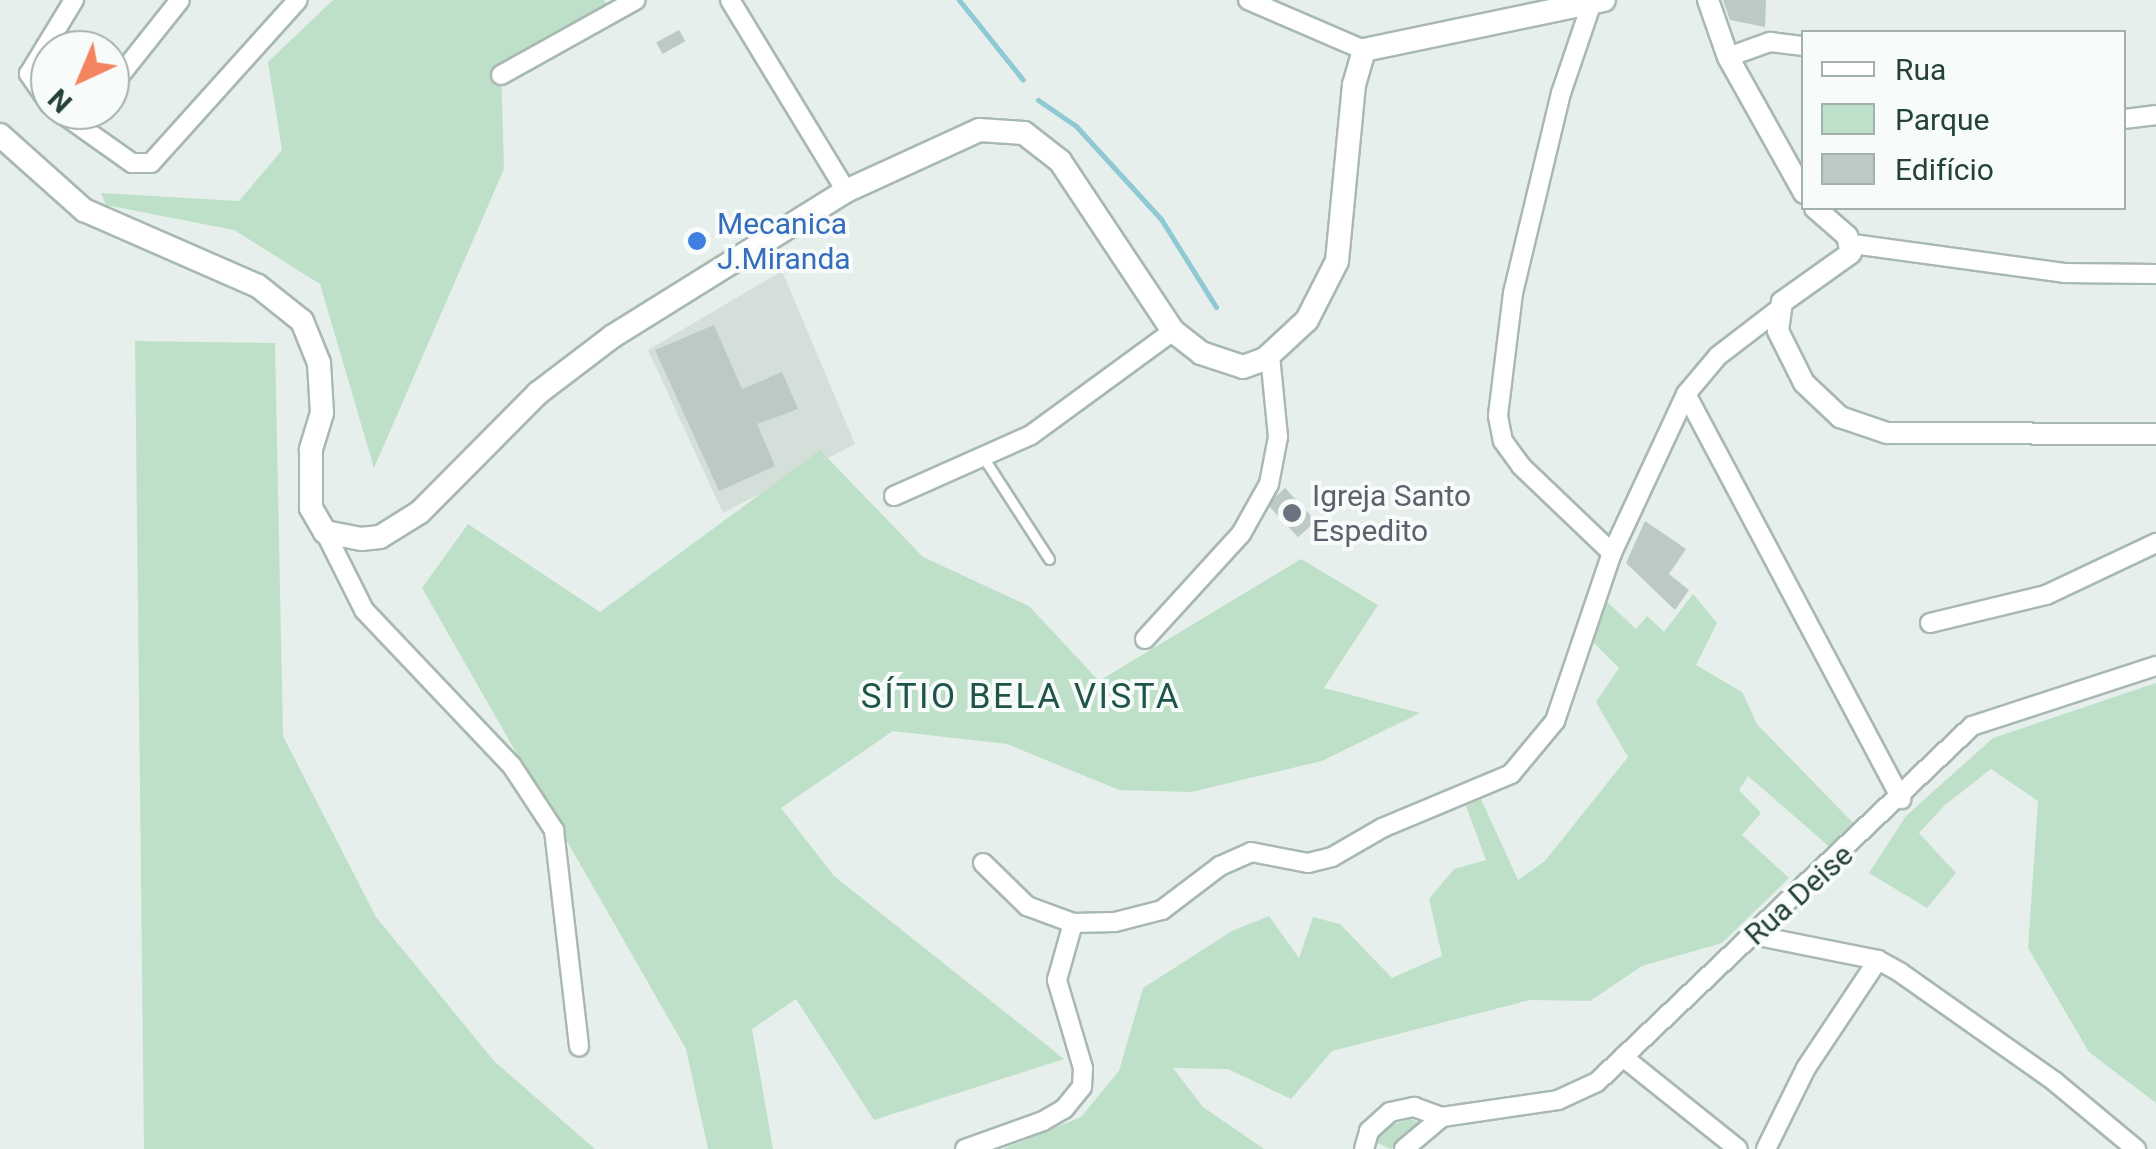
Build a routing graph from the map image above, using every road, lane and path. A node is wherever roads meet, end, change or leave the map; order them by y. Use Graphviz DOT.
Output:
graph roads {
  1 [pos="74,0"];
  2 [pos="180,0"];
  3 [pos="298,0"];
  4 [pos="636,0"];
  5 [pos="730,0"];
  6 [pos="1248,0"];
  7 [pos="1708,0"];
  8 [pos="1597,2"];
  9 [pos="54,30"];
  10 [pos="1801,46"];
  11 [pos="1364,50"];
  12 [pos="1728,57"];
  13 [pos="130,63"];
  14 [pos="501,75"];
  15 [pos="2156,115"];
  16 [pos="2126,119"];
  17 [pos="99,130"];
  18 [pos="0,134"];
  19 [pos="1801,189"];
  20 [pos="846,191"];
  21 [pos="1816,210"];
  22 [pos="1853,244"];
  23 [pos="2156,274"];
  24 [pos="1778,310"];
  25 [pos="1174,331"];
  26 [pos="1270,355"];
  27 [pos="1686,394"];
  28 [pos="2156,434"];
  29 [pos="985,460"];
  30 [pos="894,496"];
  31 [pos="325,532"];
  32 [pos="2156,543"];
  33 [pos="1612,553"];
  34 [pos="1049,559"];
  35 [pos="1930,623"];
  36 [pos="1145,640"];
  37 [pos="2156,666"];
  38 [pos="1901,799"];
  39 [pos="983,863"];
  40 [pos="1073,923"];
  41 [pos="1754,935"];
  42 [pos="1878,960"];
  43 [pos="580,1046"];
  44 [pos="1622,1057"];
  45 [pos="1442,1118"];
  46 [pos="965,1149"];
  47 [pos="1364,1149"];
  48 [pos="1404,1149"];
  49 [pos="1738,1149"];
  50 [pos="1766,1149"];
  51 [pos="2136,1149"];
  1 -- 9 [label="street"];
  2 -- 13 [label="street"];
  3 -- 17 [label="street"];
  4 -- 14 [label="street"];
  5 -- 20 [label="street"];
  6 -- 11 [label="street"];
  7 -- 12 [label="street"];
  8 -- 11 [label="main road"];
  8 -- 33 [label="street"];
  10 -- 12 [label="street"];
  11 -- 26 [label="main road"];
  12 -- 19 [label="street"];
  15 -- 16 [label="street"];
  18 -- 31 [label="main road"];
  20 -- 25 [label="main road"];
  20 -- 31 [label="main road"];
  21 -- 22 [label="street"];
  22 -- 23 [label="street"];
  22 -- 24 [label="street"];
  24 -- 27 [label="street"];
  24 -- 28 [label="street"];
  25 -- 26 [label="main road"];
  25 -- 29 [label="street"];
  26 -- 36 [label="street"];
  27 -- 33 [label="street"];
  27 -- 38 [label="street"];
  29 -- 30 [label="street"];
  29 -- 34 [label="lane"];
  31 -- 43 [label="street"];
  32 -- 35 [label="street"];
  33 -- 40 [label="street"];
  37 -- 38 [label="street, Rua Deise"];
  38 -- 41 [label="street, Rua Deise"];
  39 -- 40 [label="street"];
  40 -- 46 [label="street"];
  41 -- 42 [label="street"];
  41 -- 44 [label="street, Rua Deise"];
  42 -- 50 [label="street"];
  42 -- 51 [label="street"];
  44 -- 45 [label="street, Rua Deise"];
  44 -- 49 [label="street"];
  45 -- 47 [label="street, Rua Deise"];
  45 -- 48 [label="street, Rua Deise"];
}
